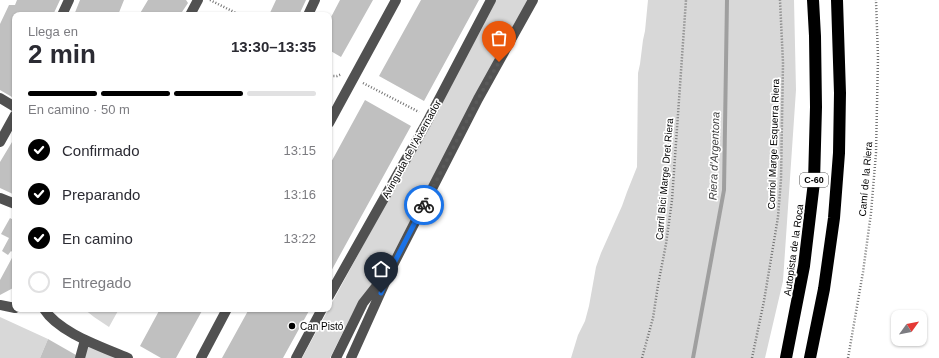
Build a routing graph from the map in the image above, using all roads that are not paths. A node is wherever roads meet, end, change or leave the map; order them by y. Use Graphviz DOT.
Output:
graph roads {
  1 [pos="69,0"];
  2 [pos="198,0"];
  3 [pos="315,0"];
  4 [pos="396,0"];
  5 [pos="491,0"];
  6 [pos="533,0"];
  7 [pos="813,0"];
  8 [pos="837,0"];
  9 [pos="63,12"];
  10 [pos="192,12"];
  11 [pos="309,12"];
  12 [pos="0,98"];
  13 [pos="12,105"];
  14 [pos="332,118"];
  15 [pos="12,120"];
  16 [pos="0,142"];
  17 [pos="0,198"];
  18 [pos="12,203"];
  19 [pos="392,267"];
  20 [pos="332,290"];
  21 [pos="0,305"];
  22 [pos="12,307"];
  23 [pos="46,312"];
  24 [pos="225,312"];
  25 [pos="320,312"];
  26 [pos="85,340"];
  27 [pos="80,358"];
  28 [pos="128,358"];
  29 [pos="201,358"];
  30 [pos="296,358"];
  31 [pos="336,358"];
  32 [pos="351,358"];
  33 [pos="786,358"];
  34 [pos="810,358"];
  1 -- 9 [label="street"];
  2 -- 10 [label="street"];
  3 -- 11 [label="street"];
  4 -- 14 [label="street"];
  5 -- 20 [label="street, Avinguda de l'Aixernador"];
  6 -- 19 [label="street"];
  7 -- 33 [label="highway, Autopista de la Roca / C-60"];
  8 -- 34 [label="highway, C-60"];
  12 -- 13 [label="street"];
  15 -- 16 [label="street"];
  17 -- 18 [label="street"];
  19 -- 31 [label="street"];
  19 -- 32 [label="street"];
  21 -- 22 [label="street"];
  23 -- 26 [label="street"];
  24 -- 29 [label="street"];
  25 -- 30 [label="street"];
  26 -- 27 [label="street"];
  26 -- 28 [label="street"];
}
